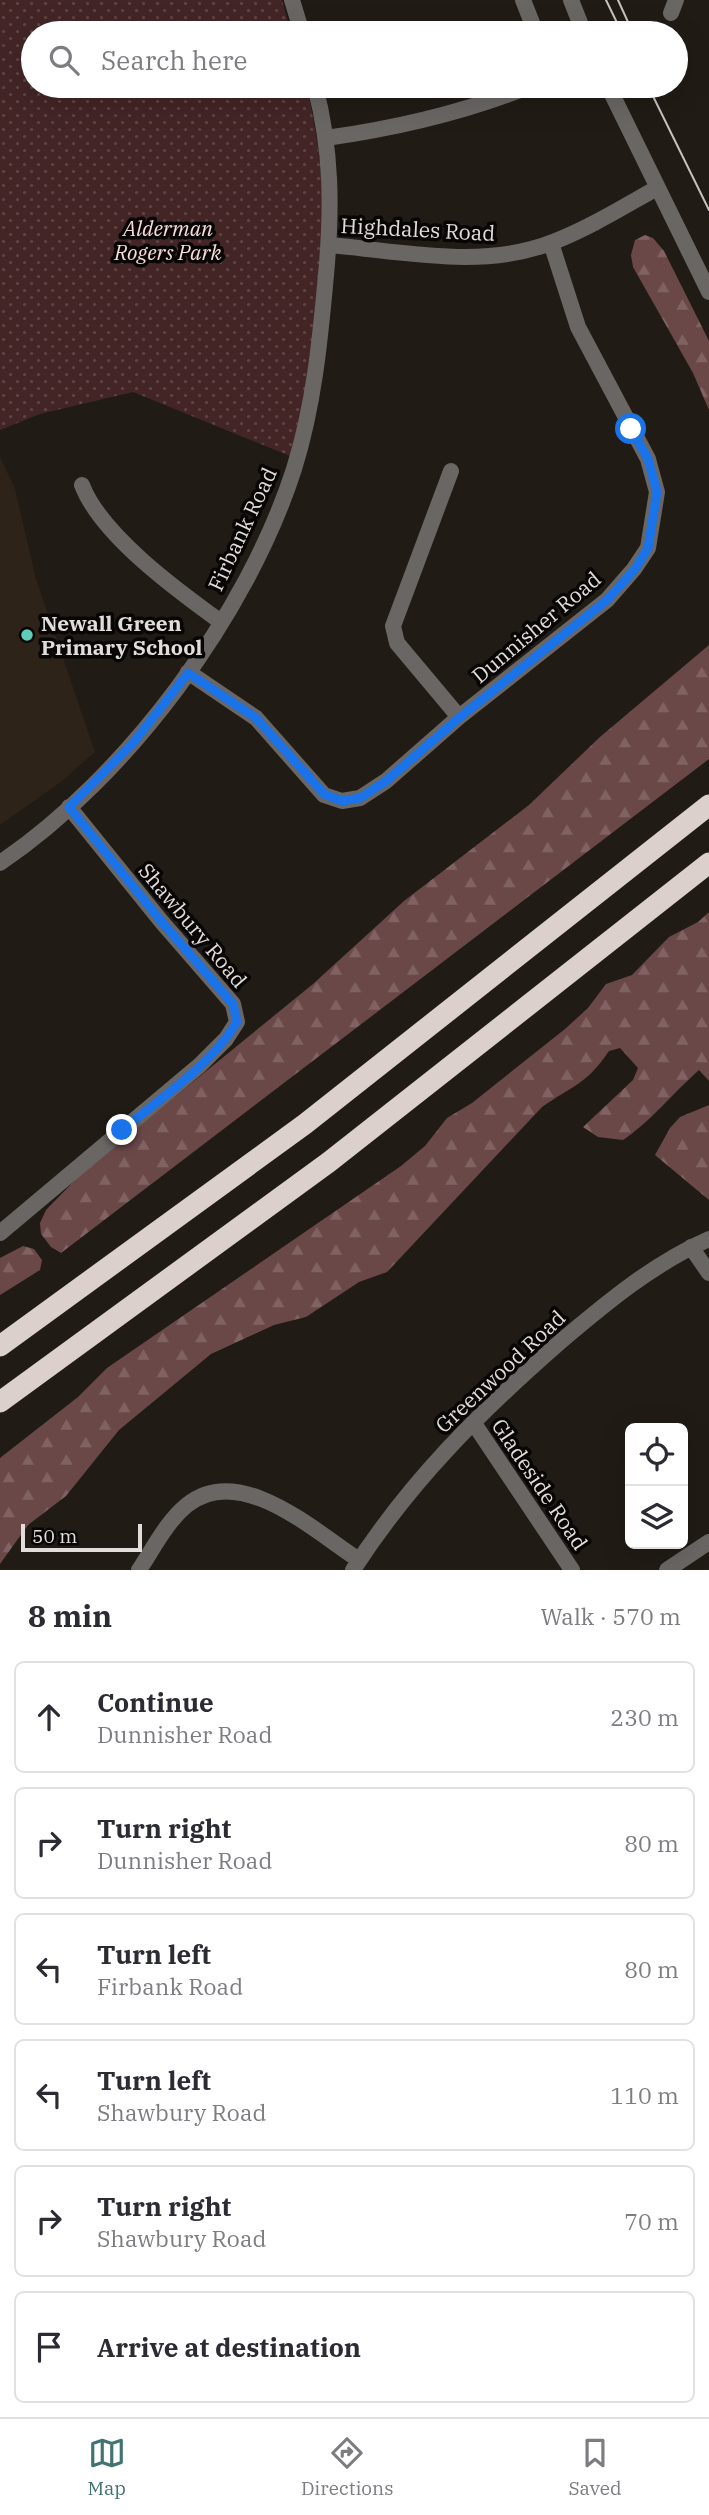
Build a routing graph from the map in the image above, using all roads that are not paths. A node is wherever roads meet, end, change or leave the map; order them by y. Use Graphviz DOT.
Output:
graph roads {
  1 [pos="292,0"];
  2 [pos="523,0"];
  3 [pos="571,0"];
  4 [pos="298,21"];
  5 [pos="531,21"];
  6 [pos="579,21"];
  7 [pos="318,98"];
  8 [pos="496,98"];
  9 [pos="614,98"];
  10 [pos="326,138"];
  11 [pos="657,188"];
  12 [pos="551,243"];
  13 [pos="329,245"];
  14 [pos="708,288"];
  15 [pos="451,471"];
  16 [pos="82,485"];
  17 [pos="221,622"];
  18 [pos="188,673"];
  19 [pos="460,717"];
  20 [pos="709,805"];
  21 [pos="69,807"];
  22 [pos="0,863"];
  23 [pos="709,863"];
  24 [pos="0,1233"];
  25 [pos="709,1239"];
  26 [pos="691,1247"];
  27 [pos="709,1273"];
  28 [pos="0,1346"];
  29 [pos="0,1403"];
  30 [pos="473,1422"];
  31 [pos="709,1542"];
  32 [pos="356,1565"];
  33 [pos="139,1570"];
  34 [pos="572,1570"];
  35 [pos="667,1570"];
  1 -- 4 [label="street"];
  2 -- 5 [label="street"];
  3 -- 6 [label="street"];
  7 -- 10 [label="street, Firbank Road"];
  8 -- 10 [label="street"];
  9 -- 11 [label="street"];
  10 -- 13 [label="street, Firbank Road"];
  11 -- 12 [label="street, Highdales Road"];
  11 -- 14 [label="street"];
  12 -- 13 [label="street, Highdales Road"];
  12 -- 19 [label="street, Dunnisher Road"];
  13 -- 17 [label="street, Firbank Road"];
  15 -- 19 [label="street"];
  16 -- 17 [label="street"];
  17 -- 18 [label="street, Firbank Road"];
  18 -- 19 [label="street, Dunnisher Road"];
  18 -- 21 [label="street, Firbank Road"];
  20 -- 28 [label="highway"];
  21 -- 22 [label="street, Firbank Road"];
  21 -- 24 [label="street, Shawbury Road"];
  23 -- 29 [label="highway"];
  25 -- 26 [label="street, Greenwood Road"];
  26 -- 27 [label="street"];
  26 -- 30 [label="street, Greenwood Road"];
  30 -- 32 [label="street, Greenwood Road"];
  30 -- 34 [label="street, Gladeside Road"];
  31 -- 35 [label="street"];
  32 -- 33 [label="street"];
}
